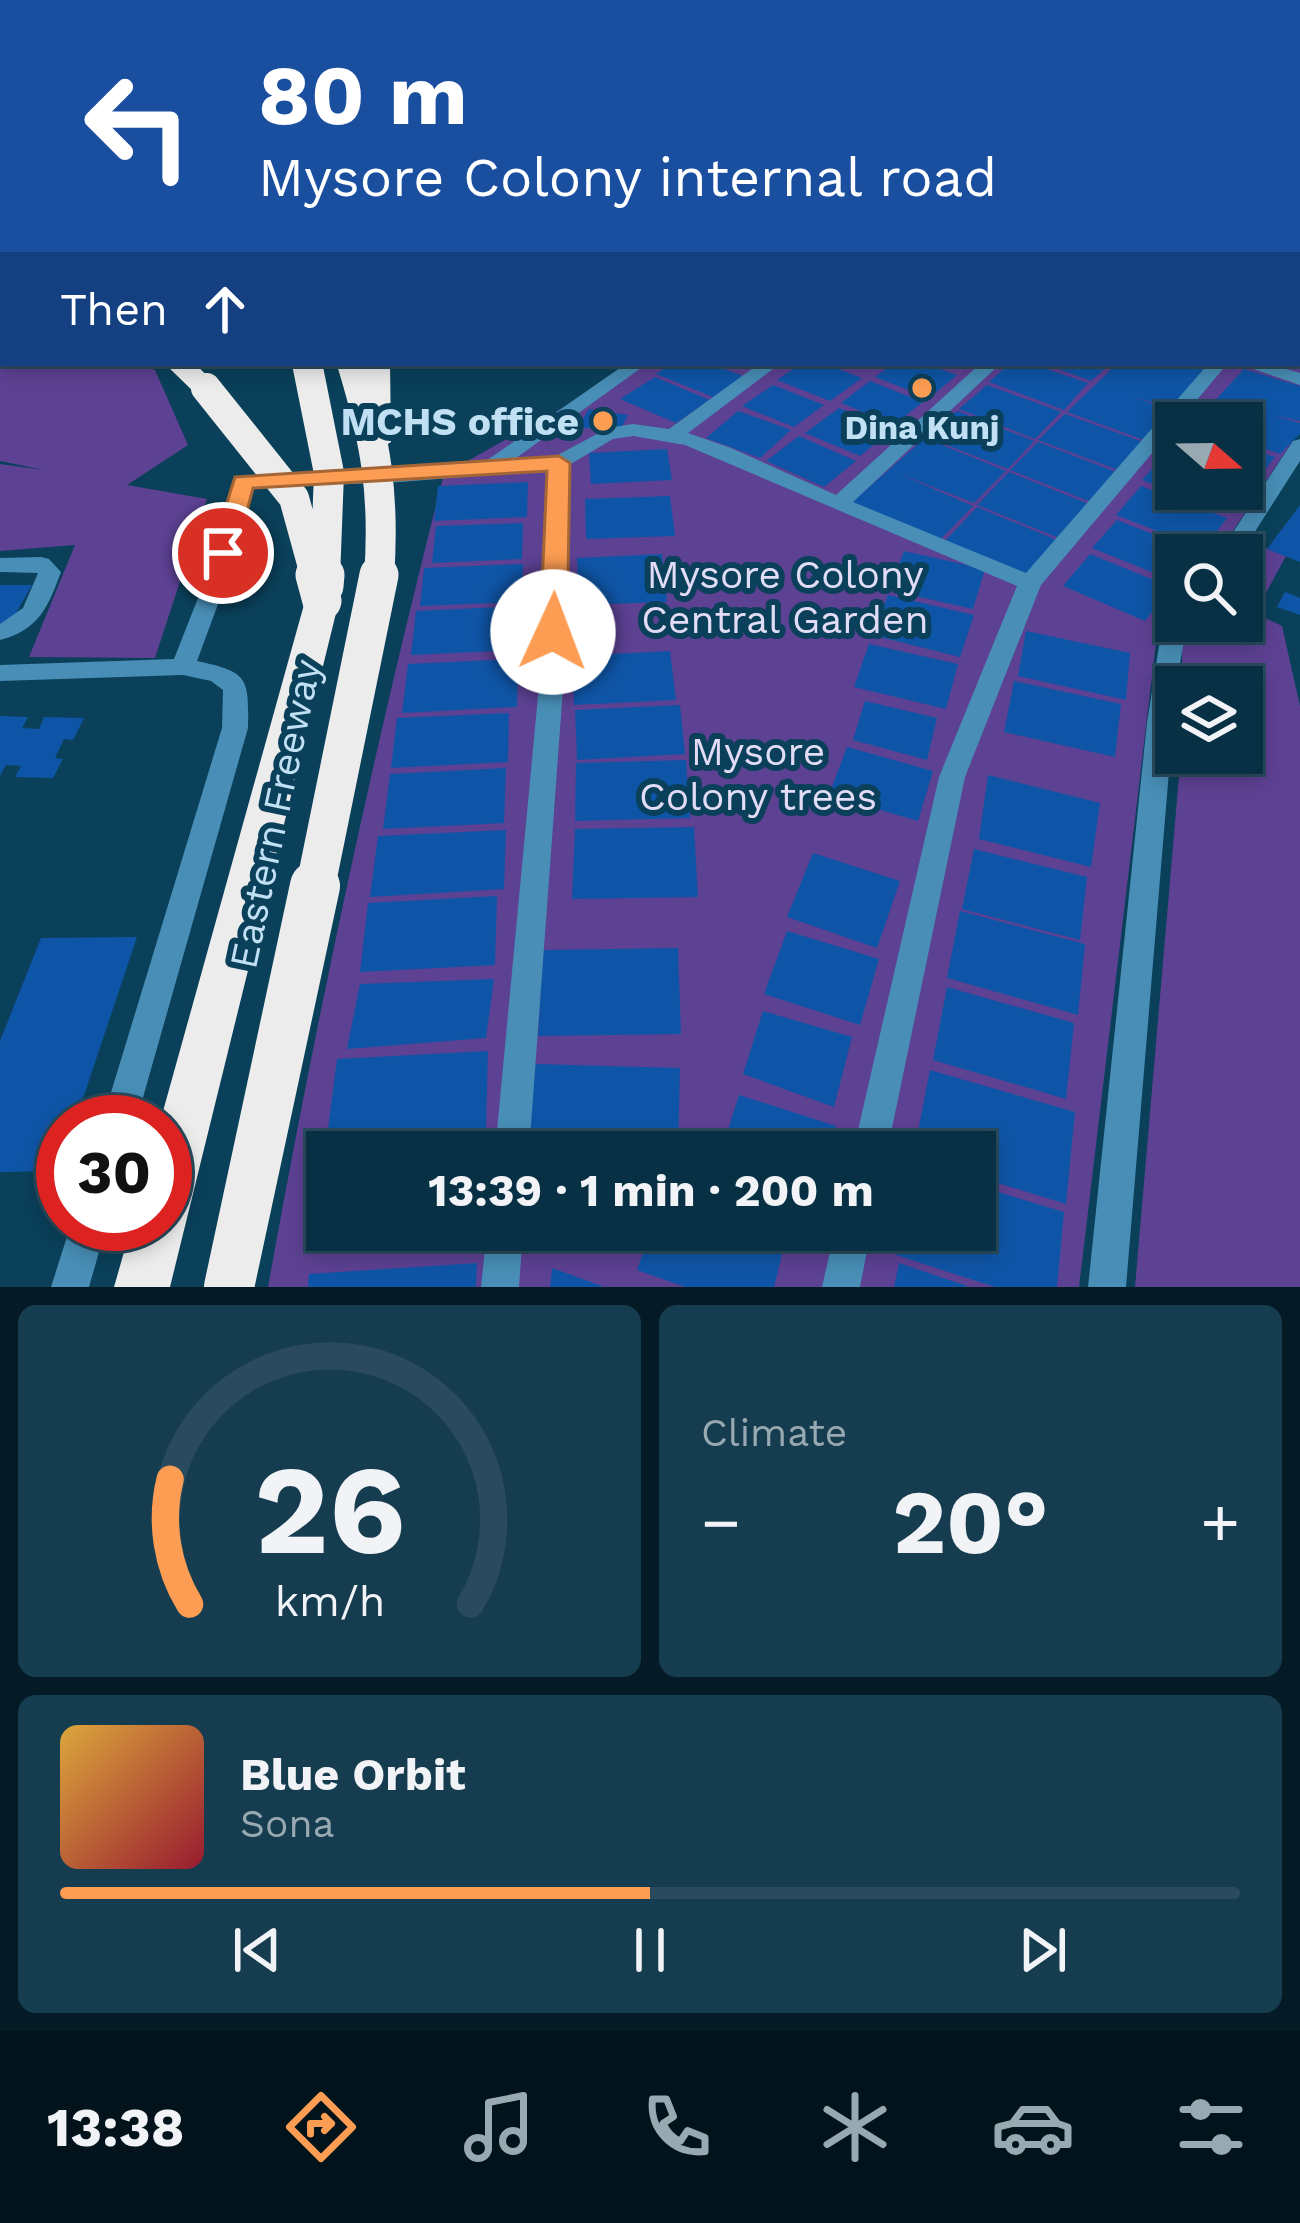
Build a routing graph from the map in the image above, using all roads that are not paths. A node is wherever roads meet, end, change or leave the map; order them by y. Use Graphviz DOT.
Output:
graph roads {
  1 [pos="181,366"];
  2 [pos="309,366"];
  3 [pos="353,366"];
  4 [pos="376,366"];
  5 [pos="635,366"];
  6 [pos="768,366"];
  7 [pos="989,366"];
  8 [pos="1216,366"];
  9 [pos="1255,366"];
  10 [pos="1300,380"];
  11 [pos="676,433"];
  12 [pos="376,442"];
  13 [pos="1300,445"];
  14 [pos="559,463"];
  15 [pos="489,467"];
  16 [pos="839,504"];
  17 [pos="1242,534"];
  18 [pos="0,565"];
  19 [pos="1030,584"];
  20 [pos="322,602"];
  21 [pos="0,632"];
  22 [pos="1173,642"];
  23 [pos="183,668"];
  24 [pos="0,673"];
  25 [pos="127,1095"];
  26 [pos="192,1098"];
  27 [pos="514,1131"];
  28 [pos="875,1131"];
  29 [pos="81,1251"];
  30 [pos="152,1251"];
  31 [pos="503,1251"];
  32 [pos="849,1251"];
  33 [pos="70,1287"];
  34 [pos="142,1287"];
  35 [pos="230,1287"];
  36 [pos="500,1287"];
  37 [pos="841,1287"];
  38 [pos="1107,1287"];
  1 -- 20 [label="highway, bridge"];
  2 -- 20 [label="highway, Eastern Freeway, bridge"];
  3 -- 12 [label="highway, Eastern Freeway, bridge"];
  4 -- 12 [label="highway"];
  5 -- 15 [label="street"];
  6 -- 11 [label="street"];
  7 -- 16 [label="street"];
  8 -- 19 [label="street"];
  9 -- 10 [label="street"];
  11 -- 14 [label="street"];
  11 -- 16 [label="street"];
  12 -- 35 [label="highway, Eastern Freeway, bridge"];
  13 -- 17 [label="street"];
  14 -- 15 [label="street"];
  14 -- 27 [label="street"];
  15 -- 23 [label="street"];
  16 -- 19 [label="street"];
  18 -- 21 [label="street"];
  19 -- 28 [label="street"];
  20 -- 26 [label="highway, Eastern Freeway"];
  22 -- 38 [label="street"];
  23 -- 24 [label="street"];
  23 -- 25 [label="street"];
  29 -- 33 [label="street"];
  30 -- 34 [label="highway"];
  31 -- 36 [label="street"];
  32 -- 37 [label="street"];
}
